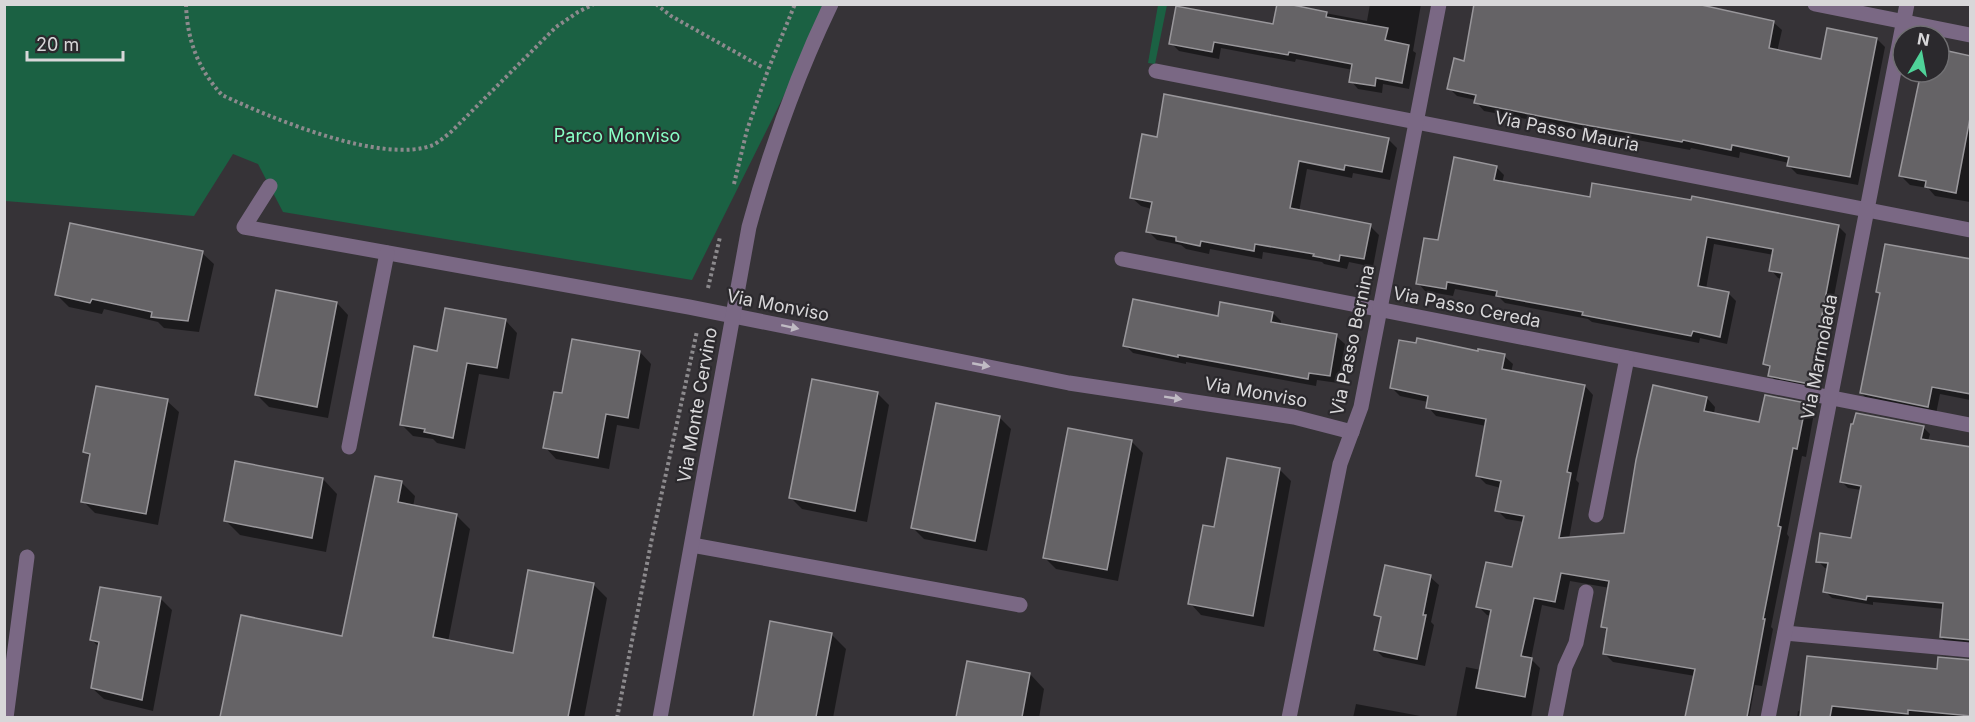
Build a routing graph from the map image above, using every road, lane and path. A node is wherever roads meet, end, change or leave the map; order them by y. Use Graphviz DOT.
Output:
graph roads {
  1 [pos="186,4"];
  2 [pos="594,4"];
  3 [pos="656,4"];
  4 [pos="795,4"];
  5 [pos="831,4"];
  6 [pos="1439,4"];
  7 [pos="1815,4"];
  8 [pos="1907,4"];
  9 [pos="1904,22"];
  10 [pos="1971,35"];
  11 [pos="762,67"];
  12 [pos="1156,71"];
  13 [pos="1416,122"];
  14 [pos="270,186"];
  15 [pos="733,187"];
  16 [pos="1867,210"];
  17 [pos="1971,230"];
  18 [pos="722,231"];
  19 [pos="387,253"];
  20 [pos="1122,259"];
  21 [pos="702,310"];
  22 [pos="1379,310"];
  23 [pos="732,316"];
  24 [pos="1627,358"];
  25 [pos="1830,399"];
  26 [pos="1971,426"];
  27 [pos="1352,432"];
  28 [pos="348,447"];
  29 [pos="1596,515"];
  30 [pos="692,545"];
  31 [pos="27,557"];
  32 [pos="1586,592"];
  33 [pos="1020,605"];
  34 [pos="1785,633"];
  35 [pos="1971,650"];
  36 [pos="6,717"];
  37 [pos="617,717"];
  38 [pos="660,717"];
  39 [pos="1289,717"];
  40 [pos="1555,717"];
  41 [pos="1768,717"];
  1 -- 2 [label="path"];
  3 -- 11 [label="path"];
  4 -- 15 [label="path"];
  5 -- 23 [label="street, Via Monte Cervino"];
  6 -- 13 [label="street, Via Passo Bernina"];
  7 -- 9 [label="street"];
  8 -- 9 [label="street, Via Marmolada"];
  9 -- 10 [label="street"];
  9 -- 16 [label="street, Via Marmolada"];
  12 -- 13 [label="street, Via Passo Mauria"];
  13 -- 16 [label="street, Via Passo Mauria"];
  13 -- 22 [label="street, Via Passo Bernina"];
  14 -- 19 [label="street, Via Monviso"];
  16 -- 17 [label="street, Via Passo Mauria"];
  16 -- 25 [label="street, Via Marmolada"];
  18 -- 21 [label="path"];
  19 -- 21 [label="street, Via Monviso"];
  19 -- 28 [label="street"];
  20 -- 22 [label="street, Via Passo Cereda"];
  21 -- 23 [label="street, Via Monviso"];
  21 -- 37 [label="path"];
  22 -- 24 [label="street, Via Passo Cereda"];
  22 -- 27 [label="street, Via Passo Bernina"];
  23 -- 27 [label="street, Via Monviso, one-way"];
  23 -- 30 [label="street, Via Monte Cervino"];
  24 -- 25 [label="street, Via Passo Cereda"];
  24 -- 29 [label="street"];
  25 -- 26 [label="street, Via Passo Cereda"];
  25 -- 34 [label="street, Via Marmolada"];
  27 -- 39 [label="street, Via Passo Bernina"];
  30 -- 33 [label="street"];
  30 -- 38 [label="street, Via Monte Cervino"];
  31 -- 36 [label="street"];
  32 -- 40 [label="street"];
  34 -- 35 [label="street"];
  34 -- 41 [label="street, Via Marmolada"];
}
